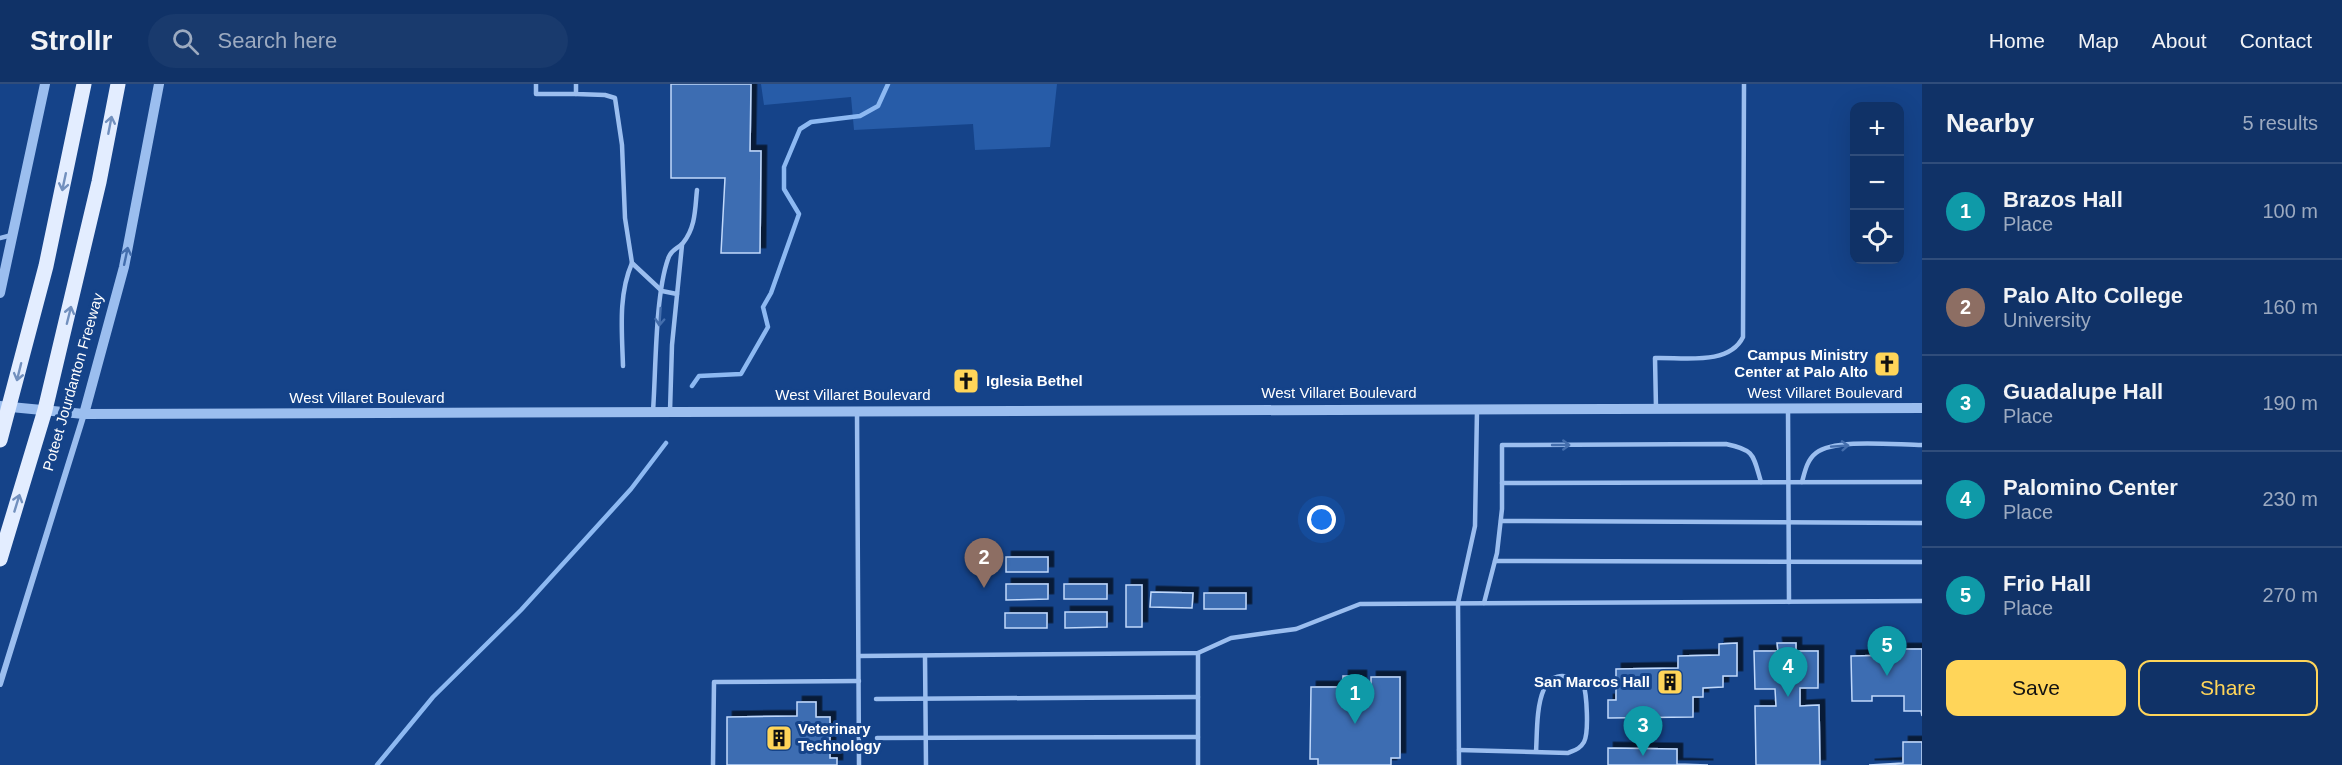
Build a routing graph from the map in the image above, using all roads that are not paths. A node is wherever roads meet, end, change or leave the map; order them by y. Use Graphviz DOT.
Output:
graph roads {
  1 [pos="45,84"];
  2 [pos="84,84"];
  3 [pos="118,84"];
  4 [pos="159,84"];
  5 [pos="536,84"];
  6 [pos="576,84"];
  7 [pos="1744,84"];
  8 [pos="576,94"];
  9 [pos="697,190"];
  10 [pos="13,235"];
  11 [pos="0,238"];
  12 [pos="682,245"];
  13 [pos="632,263"];
  14 [pos="662,291"];
  15 [pos="0,293"];
  16 [pos="677,294"];
  17 [pos="622,366"];
  18 [pos="5,407"];
  19 [pos="1477,408"];
  20 [pos="1656,408"];
  21 [pos="1788,408"];
  22 [pos="1922,408"];
  23 [pos="45,410"];
  24 [pos="857,410"];
  25 [pos="653,411"];
  26 [pos="670,411"];
  27 [pos="84,414"];
  28 [pos="0,440"];
  29 [pos="1922,445"];
  30 [pos="1761,482"];
  31 [pos="1788,482"];
  32 [pos="1802,482"];
  33 [pos="1922,482"];
  34 [pos="1502,483"];
  35 [pos="1501,521"];
  36 [pos="1788,523"];
  37 [pos="1922,523"];
  38 [pos="0,559"];
  39 [pos="1495,561"];
  40 [pos="1789,562"];
  41 [pos="1922,562"];
  42 [pos="1922,601"];
  43 [pos="1789,602"];
  44 [pos="1458,603"];
  45 [pos="1485,603"];
  46 [pos="1198,653"];
  47 [pos="860,656"];
  48 [pos="925,656"];
  49 [pos="859,681"];
  50 [pos="0,684"];
  51 [pos="1198,696"];
  52 [pos="876,699"];
  53 [pos="926,699"];
  54 [pos="1198,737"];
  55 [pos="877,738"];
  56 [pos="926,738"];
  57 [pos="1459,750"];
  58 [pos="1536,752"];
  59 [pos="713,765"];
  60 [pos="860,765"];
  61 [pos="926,765"];
  62 [pos="1198,765"];
  63 [pos="1459,765"];
  1 -- 10 [label="street"];
  2 -- 18 [label="main road, one-way"];
  23 -- 3 [label="main road, Poteet Jourdanton Freeway, one-way"];
  27 -- 4 [label="street, Poteet Jourdanton Freeway, one-way"];
  5 -- 8 [label="lane"];
  6 -- 8 [label="lane"];
  7 -- 20 [label="lane"];
  8 -- 13 [label="lane"];
  9 -- 12 [label="lane"];
  10 -- 11 [label="lane"];
  10 -- 15 [label="street"];
  12 -- 14 [label="lane"];
  12 -- 16 [label="lane"];
  13 -- 14 [label="lane"];
  13 -- 17 [label="lane"];
  14 -- 16 [label="lane"];
  14 -- 25 [label="lane, one-way"];
  16 -- 26 [label="lane"];
  18 -- 23 [label="street, West Villaret Boulevard"];
  18 -- 28 [label="main road"];
  19 -- 20 [label="street, West Villaret Boulevard"];
  19 -- 24 [label="street, West Villaret Boulevard"];
  19 -- 44 [label="lane"];
  20 -- 21 [label="street, West Villaret Boulevard"];
  21 -- 22 [label="street, West Villaret Boulevard"];
  21 -- 31 [label="lane"];
  23 -- 27 [label="street, West Villaret Boulevard"];
  38 -- 23 [label="main road, Poteet Jourdanton Freeway, one-way"];
  24 -- 26 [label="street, West Villaret Boulevard"];
  24 -- 47 [label="lane"];
  25 -- 26 [label="street, West Villaret Boulevard"];
  25 -- 27 [label="street, West Villaret Boulevard"];
  27 -- 50 [label="street, Poteet Jourdanton Freeway"];
  32 -- 29 [label="lane, one-way"];
  30 -- 31 [label="lane"];
  30 -- 34 [label="lane"];
  34 -- 30 [label="lane, one-way"];
  31 -- 32 [label="lane"];
  31 -- 36 [label="lane"];
  32 -- 33 [label="lane"];
  34 -- 35 [label="lane"];
  35 -- 36 [label="lane"];
  35 -- 39 [label="lane"];
  36 -- 37 [label="lane"];
  36 -- 40 [label="lane"];
  39 -- 40 [label="lane"];
  39 -- 45 [label="lane"];
  40 -- 41 [label="lane"];
  40 -- 43 [label="lane"];
  42 -- 43 [label="lane"];
  43 -- 45 [label="lane"];
  44 -- 45 [label="lane"];
  44 -- 46 [label="lane"];
  44 -- 57 [label="lane"];
  46 -- 48 [label="lane"];
  46 -- 51 [label="lane"];
  47 -- 48 [label="lane"];
  47 -- 49 [label="lane"];
  48 -- 53 [label="lane"];
  49 -- 59 [label="lane"];
  49 -- 60 [label="lane"];
  51 -- 53 [label="lane"];
  51 -- 54 [label="lane"];
  52 -- 53 [label="lane"];
  53 -- 56 [label="lane"];
  54 -- 56 [label="lane"];
  54 -- 62 [label="lane"];
  55 -- 56 [label="lane"];
  56 -- 61 [label="lane"];
  57 -- 58 [label="lane"];
  57 -- 63 [label="lane"];
  58 -- 58 [label="lane"];
}
